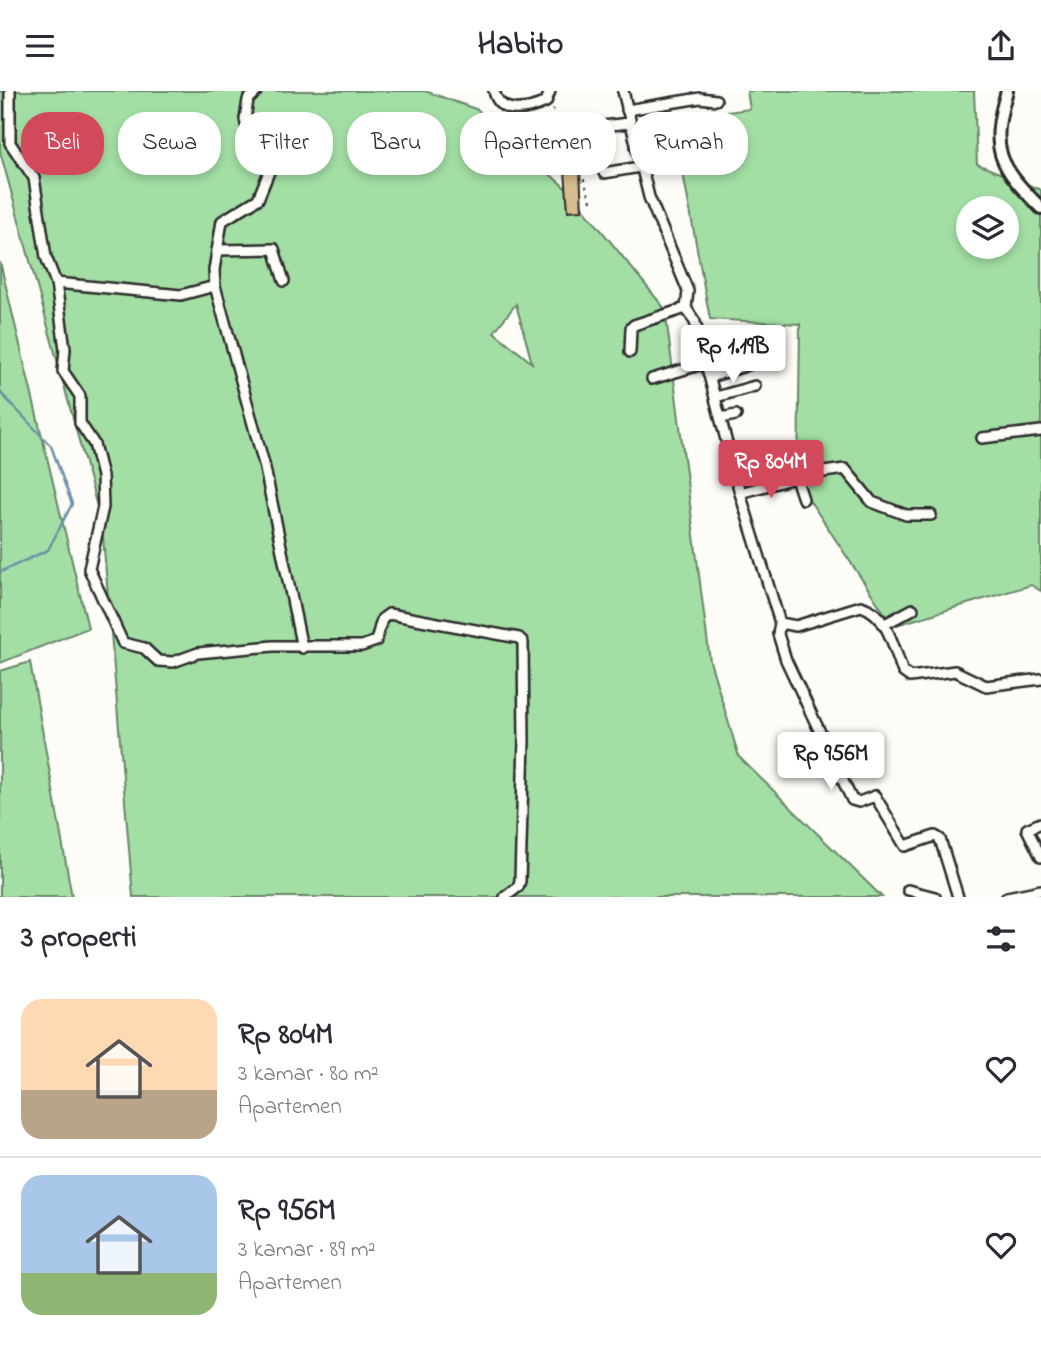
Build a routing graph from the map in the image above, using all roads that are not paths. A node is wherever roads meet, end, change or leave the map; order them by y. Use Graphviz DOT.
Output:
graph roads {
  1 [pos="10,91"];
  2 [pos="257,91"];
  3 [pos="494,91"];
  4 [pos="623,91"];
  5 [pos="1007,91"];
  6 [pos="549,96"];
  7 [pos="716,100"];
  8 [pos="627,110"];
  9 [pos="629,123"];
  10 [pos="616,125"];
  11 [pos="630,127"];
  12 [pos="643,175"];
  13 [pos="1041,208"];
  14 [pos="281,241"];
  15 [pos="217,250"];
  16 [pos="271,250"];
  17 [pos="284,281"];
  18 [pos="56,283"];
  19 [pos="215,286"];
  20 [pos="686,308"];
  21 [pos="631,352"];
  22 [pos="706,363"];
  23 [pos="748,365"];
  24 [pos="709,377"];
  25 [pos="653,379"];
  26 [pos="755,386"];
  27 [pos="716,397"];
  28 [pos="736,415"];
  29 [pos="721,418"];
  30 [pos="1041,431"];
  31 [pos="982,438"];
  32 [pos="796,478"];
  33 [pos="740,493"];
  34 [pos="803,499"];
  35 [pos="931,515"];
  36 [pos="914,609"];
  37 [pos="780,623"];
  38 [pos="885,624"];
  39 [pos="302,648"];
  40 [pos="1041,679"];
  41 [pos="1041,823"];
  42 [pos="1041,857"];
  43 [pos="908,890"];
  44 [pos="1041,891"];
  45 [pos="505,897"];
  46 [pos="935,897"];
  47 [pos="958,897"];
  48 [pos="1007,897"];
  1 -- 18 [label="street"];
  2 -- 15 [label="street"];
  3 -- 6 [label="street"];
  4 -- 8 [label="street"];
  5 -- 13 [label="street"];
  7 -- 8 [label="street"];
  8 -- 9 [label="street"];
  9 -- 10 [label="street"];
  9 -- 11 [label="street"];
  12 -- 20 [label="street"];
  14 -- 16 [label="street"];
  15 -- 16 [label="street"];
  15 -- 19 [label="street"];
  16 -- 17 [label="street"];
  18 -- 19 [label="street"];
  18 -- 39 [label="street"];
  19 -- 39 [label="street"];
  20 -- 21 [label="street"];
  20 -- 22 [label="street"];
  22 -- 24 [label="street"];
  22 -- 25 [label="street"];
  23 -- 24 [label="street"];
  24 -- 27 [label="street"];
  26 -- 27 [label="street"];
  27 -- 29 [label="street"];
  28 -- 29 [label="street"];
  29 -- 33 [label="street"];
  30 -- 31 [label="street"];
  32 -- 33 [label="street"];
  32 -- 34 [label="street"];
  32 -- 35 [label="street"];
  33 -- 37 [label="street"];
  36 -- 38 [label="street"];
  37 -- 38 [label="street"];
  37 -- 47 [label="street"];
  38 -- 40 [label="street"];
  39 -- 45 [label="street"];
  41 -- 42 [label="street"];
  43 -- 46 [label="street"];
  44 -- 48 [label="street"];
}
